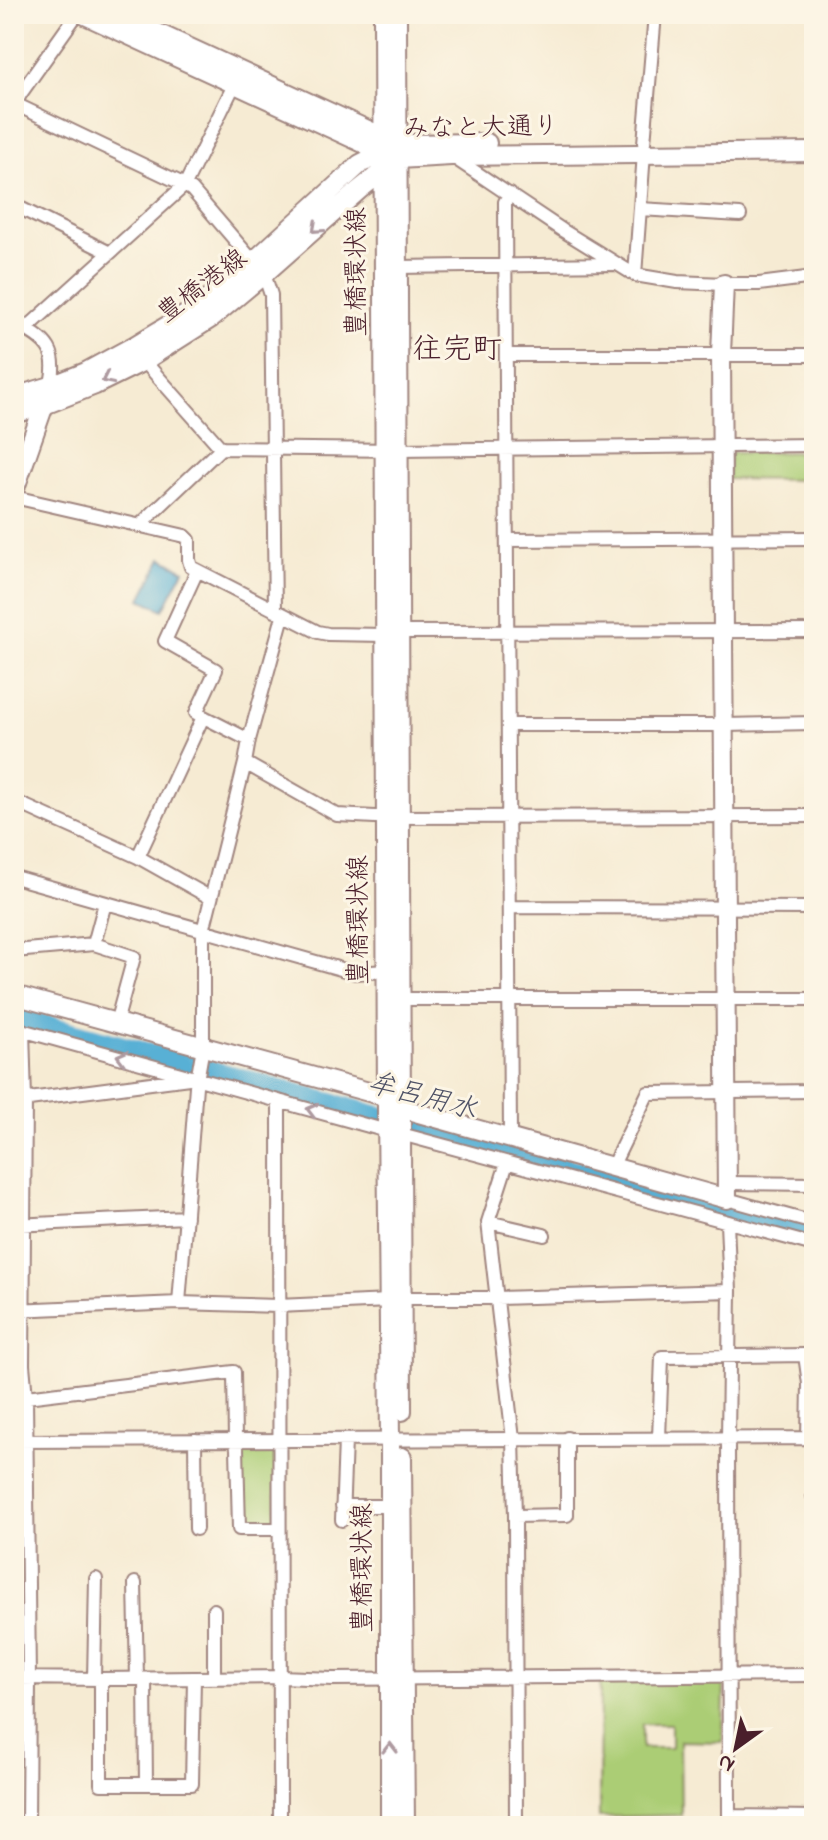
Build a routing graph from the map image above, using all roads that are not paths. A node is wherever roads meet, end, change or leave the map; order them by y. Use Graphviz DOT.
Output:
graph roads {
  1 [pos="80,14"];
  2 [pos="383,14"];
  3 [pos="397,14"];
  4 [pos="655,14"];
  5 [pos="112,18"];
  6 [pos="234,85"];
  7 [pos="15,105"];
  8 [pos="814,140"];
  9 [pos="644,148"];
  10 [pos="814,152"];
  11 [pos="389,153"];
  12 [pos="451,156"];
  13 [pos="185,185"];
  14 [pos="510,194"];
  15 [pos="14,205"];
  16 [pos="640,209"];
  17 [pos="740,215"];
  18 [pos="110,253"];
  19 [pos="615,264"];
  20 [pos="506,265"];
  21 [pos="398,267"];
  22 [pos="259,268"];
  23 [pos="635,275"];
  24 [pos="814,277"];
  25 [pos="724,284"];
  26 [pos="20,326"];
  27 [pos="721,354"];
  28 [pos="507,355"];
  29 [pos="814,355"];
  30 [pos="144,361"];
  31 [pos="51,386"];
  32 [pos="14,397"];
  33 [pos="44,405"];
  34 [pos="14,414"];
  35 [pos="814,445"];
  36 [pos="722,446"];
  37 [pos="506,447"];
  38 [pos="221,448"];
  39 [pos="272,450"];
  40 [pos="392,450"];
  41 [pos="14,494"];
  42 [pos="139,526"];
  43 [pos="814,538"];
  44 [pos="507,540"];
  45 [pos="723,540"];
  46 [pos="197,571"];
  47 [pos="279,613"];
  48 [pos="723,631"];
  49 [pos="814,631"];
  50 [pos="508,632"];
  51 [pos="392,634"];
  52 [pos="203,717"];
  53 [pos="814,723"];
  54 [pos="508,725"];
  55 [pos="724,725"];
  56 [pos="249,740"];
  57 [pos="245,763"];
  58 [pos="14,801"];
  59 [pos="724,816"];
  60 [pos="814,816"];
  61 [pos="393,817"];
  62 [pos="509,817"];
  63 [pos="138,857"];
  64 [pos="14,877"];
  65 [pos="211,898"];
  66 [pos="105,903"];
  67 [pos="510,907"];
  68 [pos="814,908"];
  69 [pos="726,909"];
  70 [pos="203,931"];
  71 [pos="94,944"];
  72 [pos="14,951"];
  73 [pos="387,971"];
  74 [pos="14,995"];
  75 [pos="726,998"];
  76 [pos="400,999"];
  77 [pos="814,999"];
  78 [pos="510,1000"];
  79 [pos="116,1023"];
  80 [pos="18,1029"];
  81 [pos="200,1065"];
  82 [pos="814,1091"];
  83 [pos="726,1092"];
  84 [pos="19,1100"];
  85 [pos="279,1101"];
  86 [pos="394,1119"];
  87 [pos="510,1139"];
  88 [pos="507,1163"];
  89 [pos="612,1167"];
  90 [pos="814,1184"];
  91 [pos="727,1191"];
  92 [pos="686,1200"];
  93 [pos="186,1217"];
  94 [pos="488,1222"];
  95 [pos="727,1223"];
  96 [pos="814,1223"];
  97 [pos="19,1224"];
  98 [pos="544,1235"];
  99 [pos="814,1245"];
  100 [pos="730,1291"];
  101 [pos="496,1298"];
  102 [pos="395,1300"];
  103 [pos="179,1303"];
  104 [pos="278,1306"];
  105 [pos="19,1310"];
  106 [pos="729,1355"];
  107 [pos="26,1397"];
  108 [pos="567,1438"];
  109 [pos="659,1438"];
  110 [pos="728,1438"];
  111 [pos="812,1438"];
  112 [pos="513,1439"];
  113 [pos="195,1440"];
  114 [pos="235,1440"];
  115 [pos="279,1440"];
  116 [pos="345,1440"];
  117 [pos="396,1440"];
  118 [pos="20,1441"];
  119 [pos="813,1496"];
  120 [pos="378,1505"];
  121 [pos="342,1506"];
  122 [pos="515,1516"];
  123 [pos="342,1520"];
  124 [pos="196,1529"];
  125 [pos="279,1529"];
  126 [pos="96,1579"];
  127 [pos="135,1583"];
  128 [pos="214,1610"];
  129 [pos="814,1675"];
  130 [pos="728,1676"];
  131 [pos="280,1677"];
  132 [pos="397,1677"];
  133 [pos="516,1677"];
  134 [pos="14,1678"];
  135 [pos="194,1678"];
  136 [pos="214,1678"];
  137 [pos="29,1679"];
  138 [pos="98,1679"];
  139 [pos="141,1679"];
  140 [pos="14,1768"];
  141 [pos="28,1771"];
  142 [pos="146,1784"];
  143 [pos="814,1817"];
  144 [pos="729,1821"];
  145 [pos="28,1826"];
  146 [pos="280,1826"];
  147 [pos="390,1826"];
  148 [pos="405,1826"];
  149 [pos="516,1826"];
  1 -- 5 [label="main road, みなと大通り"];
  1 -- 7 [label="street"];
  2 -- 11 [label="main road, 豊橋環状線"];
  3 -- 11 [label="main road, 豊橋環状線"];
  4 -- 9 [label="street"];
  5 -- 6 [label="main road, みなと大通り"];
  5 -- 11 [label="main road, みなと大通り"];
  6 -- 11 [label="main road, みなと大通り"];
  6 -- 13 [label="street"];
  7 -- 13 [label="street"];
  8 -- 9 [label="main road, みなと大通り"];
  9 -- 10 [label="main road, みなと大通り"];
  9 -- 11 [label="main road, みなと大通り"];
  9 -- 12 [label="main road, みなと大通り"];
  9 -- 16 [label="street"];
  11 -- 12 [label="main road, みなと大通り"];
  11 -- 21 [label="main road, 豊橋環状線"];
  11 -- 22 [label="main road, 豊橋港線"];
  11 -- 40 [label="main road, 豊橋環状線"];
  12 -- 14 [label="street"];
  13 -- 18 [label="street"];
  13 -- 22 [label="street"];
  14 -- 19 [label="street"];
  14 -- 20 [label="street"];
  15 -- 18 [label="street"];
  16 -- 17 [label="street"];
  16 -- 23 [label="street"];
  18 -- 26 [label="street"];
  19 -- 20 [label="street"];
  19 -- 23 [label="street"];
  20 -- 21 [label="street"];
  20 -- 28 [label="street"];
  21 -- 40 [label="main road, 豊橋環状線"];
  22 -- 30 [label="main road, 豊橋港線"];
  22 -- 31 [label="main road, 豊橋港線"];
  22 -- 39 [label="street"];
  23 -- 25 [label="street"];
  24 -- 25 [label="street"];
  25 -- 27 [label="main road"];
  26 -- 31 [label="street"];
  27 -- 28 [label="street"];
  27 -- 29 [label="street"];
  27 -- 36 [label="main road"];
  28 -- 37 [label="street"];
  30 -- 33 [label="main road, 豊橋港線, one-way"];
  30 -- 38 [label="street"];
  31 -- 32 [label="main road, 豊橋港線"];
  31 -- 33 [label="street"];
  33 -- 34 [label="main road, 豊橋港線"];
  33 -- 41 [label="main road"];
  35 -- 36 [label="street"];
  36 -- 37 [label="street"];
  36 -- 45 [label="main road"];
  37 -- 40 [label="street"];
  37 -- 44 [label="street"];
  38 -- 39 [label="street"];
  38 -- 42 [label="street"];
  39 -- 40 [label="street"];
  39 -- 47 [label="street"];
  40 -- 51 [label="main road, 豊橋環状線"];
  41 -- 42 [label="street"];
  42 -- 46 [label="street"];
  43 -- 45 [label="street"];
  44 -- 45 [label="street"];
  44 -- 50 [label="street"];
  45 -- 48 [label="main road"];
  46 -- 47 [label="street"];
  46 -- 52 [label="street"];
  47 -- 51 [label="street"];
  47 -- 56 [label="street"];
  48 -- 49 [label="street"];
  48 -- 50 [label="street"];
  48 -- 55 [label="main road"];
  50 -- 51 [label="street"];
  50 -- 54 [label="street"];
  51 -- 61 [label="main road, 豊橋環状線"];
  52 -- 56 [label="street"];
  52 -- 63 [label="street"];
  53 -- 55 [label="street"];
  54 -- 55 [label="street"];
  54 -- 62 [label="street"];
  55 -- 59 [label="main road"];
  56 -- 57 [label="street"];
  57 -- 61 [label="street"];
  57 -- 65 [label="street"];
  58 -- 63 [label="street"];
  59 -- 60 [label="street"];
  59 -- 62 [label="street"];
  59 -- 69 [label="main road"];
  61 -- 62 [label="street"];
  61 -- 73 [label="main road, 豊橋環状線"];
  61 -- 76 [label="main road, 豊橋環状線"];
  62 -- 67 [label="street"];
  63 -- 65 [label="street"];
  64 -- 66 [label="street"];
  65 -- 70 [label="street"];
  66 -- 70 [label="street"];
  66 -- 71 [label="street"];
  67 -- 69 [label="street"];
  67 -- 78 [label="street"];
  68 -- 69 [label="street"];
  69 -- 75 [label="main road"];
  70 -- 73 [label="street"];
  70 -- 81 [label="street"];
  71 -- 72 [label="street"];
  71 -- 79 [label="street"];
  73 -- 86 [label="main road, 豊橋環状線"];
  74 -- 79 [label="main road"];
  75 -- 77 [label="street"];
  75 -- 78 [label="street"];
  75 -- 83 [label="main road"];
  76 -- 78 [label="street"];
  76 -- 86 [label="main road, 豊橋環状線"];
  78 -- 87 [label="street"];
  79 -- 81 [label="main road"];
  81 -- 80 [label="street, one-way"];
  80 -- 84 [label="street"];
  81 -- 84 [label="street"];
  81 -- 85 [label="street"];
  81 -- 86 [label="main road"];
  81 -- 93 [label="street"];
  82 -- 83 [label="street"];
  83 -- 89 [label="street"];
  83 -- 91 [label="main road"];
  84 -- 97 [label="street"];
  86 -- 85 [label="street, one-way"];
  85 -- 104 [label="street"];
  86 -- 87 [label="main road"];
  86 -- 88 [label="street"];
  86 -- 102 [label="main road, 豊橋環状線"];
  87 -- 89 [label="main road"];
  88 -- 92 [label="street"];
  88 -- 94 [label="street"];
  89 -- 92 [label="main road"];
  90 -- 91 [label="street"];
  91 -- 92 [label="main road"];
  91 -- 96 [label="street"];
  92 -- 95 [label="street"];
  93 -- 97 [label="street"];
  93 -- 103 [label="street"];
  94 -- 98 [label="street"];
  94 -- 101 [label="street"];
  95 -- 99 [label="street"];
  95 -- 100 [label="street"];
  97 -- 105 [label="street"];
  100 -- 101 [label="street"];
  100 -- 106 [label="street"];
  101 -- 102 [label="street"];
  101 -- 112 [label="street"];
  102 -- 104 [label="street"];
  102 -- 117 [label="main road, 豊橋環状線"];
  103 -- 104 [label="street"];
  103 -- 105 [label="street"];
  104 -- 115 [label="street"];
  105 -- 107 [label="street"];
  106 -- 109 [label="street"];
  106 -- 110 [label="street"];
  106 -- 111 [label="street"];
  107 -- 114 [label="street"];
  107 -- 118 [label="street"];
  108 -- 109 [label="street"];
  108 -- 112 [label="street"];
  108 -- 122 [label="street"];
  109 -- 110 [label="street"];
  110 -- 111 [label="street"];
  110 -- 130 [label="street"];
  111 -- 119 [label="street"];
  112 -- 117 [label="street"];
  112 -- 122 [label="street"];
  113 -- 114 [label="street"];
  113 -- 118 [label="street"];
  113 -- 124 [label="street"];
  114 -- 115 [label="street"];
  114 -- 125 [label="street"];
  115 -- 116 [label="street"];
  115 -- 125 [label="street"];
  116 -- 117 [label="street"];
  116 -- 121 [label="street"];
  117 -- 120 [label="main road, 豊橋環状線"];
  117 -- 132 [label="main road, 豊橋環状線"];
  118 -- 137 [label="street"];
  120 -- 121 [label="street"];
  120 -- 132 [label="main road, 豊橋環状線"];
  121 -- 123 [label="street"];
  122 -- 133 [label="street"];
  125 -- 131 [label="street"];
  126 -- 138 [label="street"];
  127 -- 139 [label="street"];
  128 -- 136 [label="street"];
  129 -- 130 [label="street"];
  130 -- 133 [label="street"];
  130 -- 144 [label="street"];
  131 -- 132 [label="street"];
  131 -- 136 [label="street"];
  131 -- 146 [label="street"];
  132 -- 133 [label="street"];
  147 -- 132 [label="main road, 豊橋環状線, one-way"];
  132 -- 148 [label="main road, 豊橋環状線"];
  133 -- 149 [label="street"];
  134 -- 137 [label="street"];
  135 -- 136 [label="street"];
  135 -- 139 [label="street"];
  135 -- 142 [label="street"];
  137 -- 138 [label="street"];
  137 -- 141 [label="street"];
  138 -- 139 [label="street"];
  138 -- 142 [label="street"];
  139 -- 142 [label="street"];
  140 -- 141 [label="street"];
  141 -- 145 [label="street"];
  143 -- 144 [label="street"];
}
